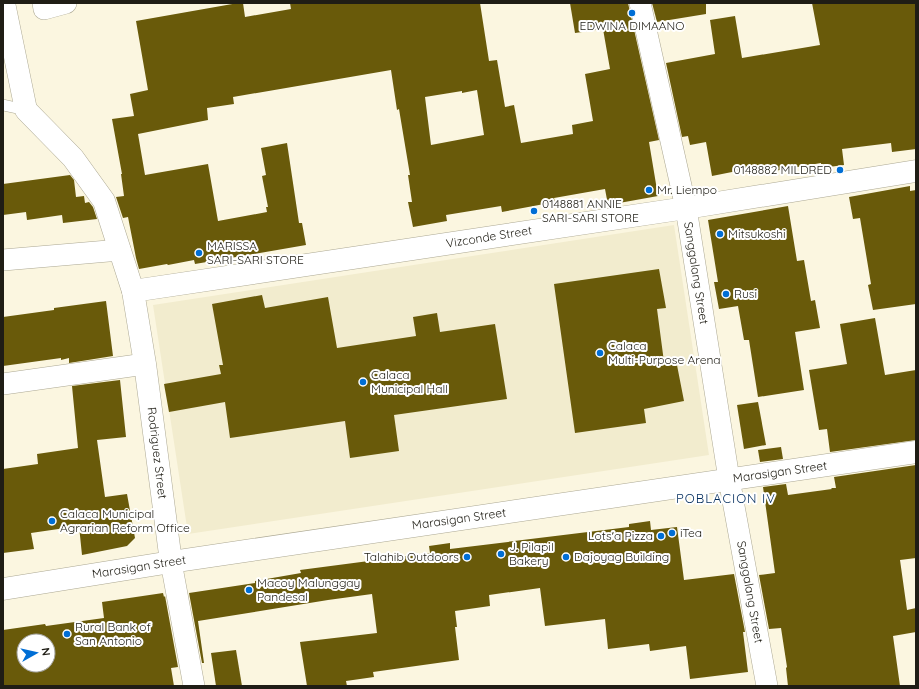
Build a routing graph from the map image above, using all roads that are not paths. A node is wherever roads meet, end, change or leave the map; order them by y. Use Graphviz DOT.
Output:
graph roads {
  1 [pos="4,3"];
  2 [pos="42,3"];
  3 [pos="66,3"];
  4 [pos="640,3"];
  5 [pos="3,105"];
  6 [pos="26,110"];
  7 [pos="916,171"];
  8 [pos="686,208"];
  9 [pos="120,250"];
  10 [pos="3,260"];
  11 [pos="133,291"];
  12 [pos="145,364"];
  13 [pos="3,384"];
  14 [pos="916,452"];
  15 [pos="729,479"];
  16 [pos="171,562"];
  17 [pos="3,589"];
  18 [pos="194,686"];
  19 [pos="767,686"];
  1 -- 6 [label="main road"];
  2 -- 3 [label="street"];
  4 -- 8 [label="street, Sanggalang Street"];
  5 -- 6 [label="lane"];
  6 -- 9 [label="main road, Rodriguez Street"];
  7 -- 8 [label="main road, Vizconde Street"];
  8 -- 11 [label="main road, Vizconde Street"];
  8 -- 15 [label="street, Sanggalang Street"];
  9 -- 10 [label="street"];
  9 -- 11 [label="main road, Rodriguez Street"];
  11 -- 12 [label="main road, Rodriguez Street"];
  12 -- 13 [label="street"];
  12 -- 16 [label="main road, Rodriguez Street"];
  14 -- 15 [label="main road, Marasigan Street"];
  15 -- 16 [label="main road, Marasigan Street"];
  15 -- 19 [label="street, Sanggalang Street"];
  16 -- 17 [label="main road, Marasigan Street"];
  16 -- 18 [label="street, Rodriguez Street"];
}
